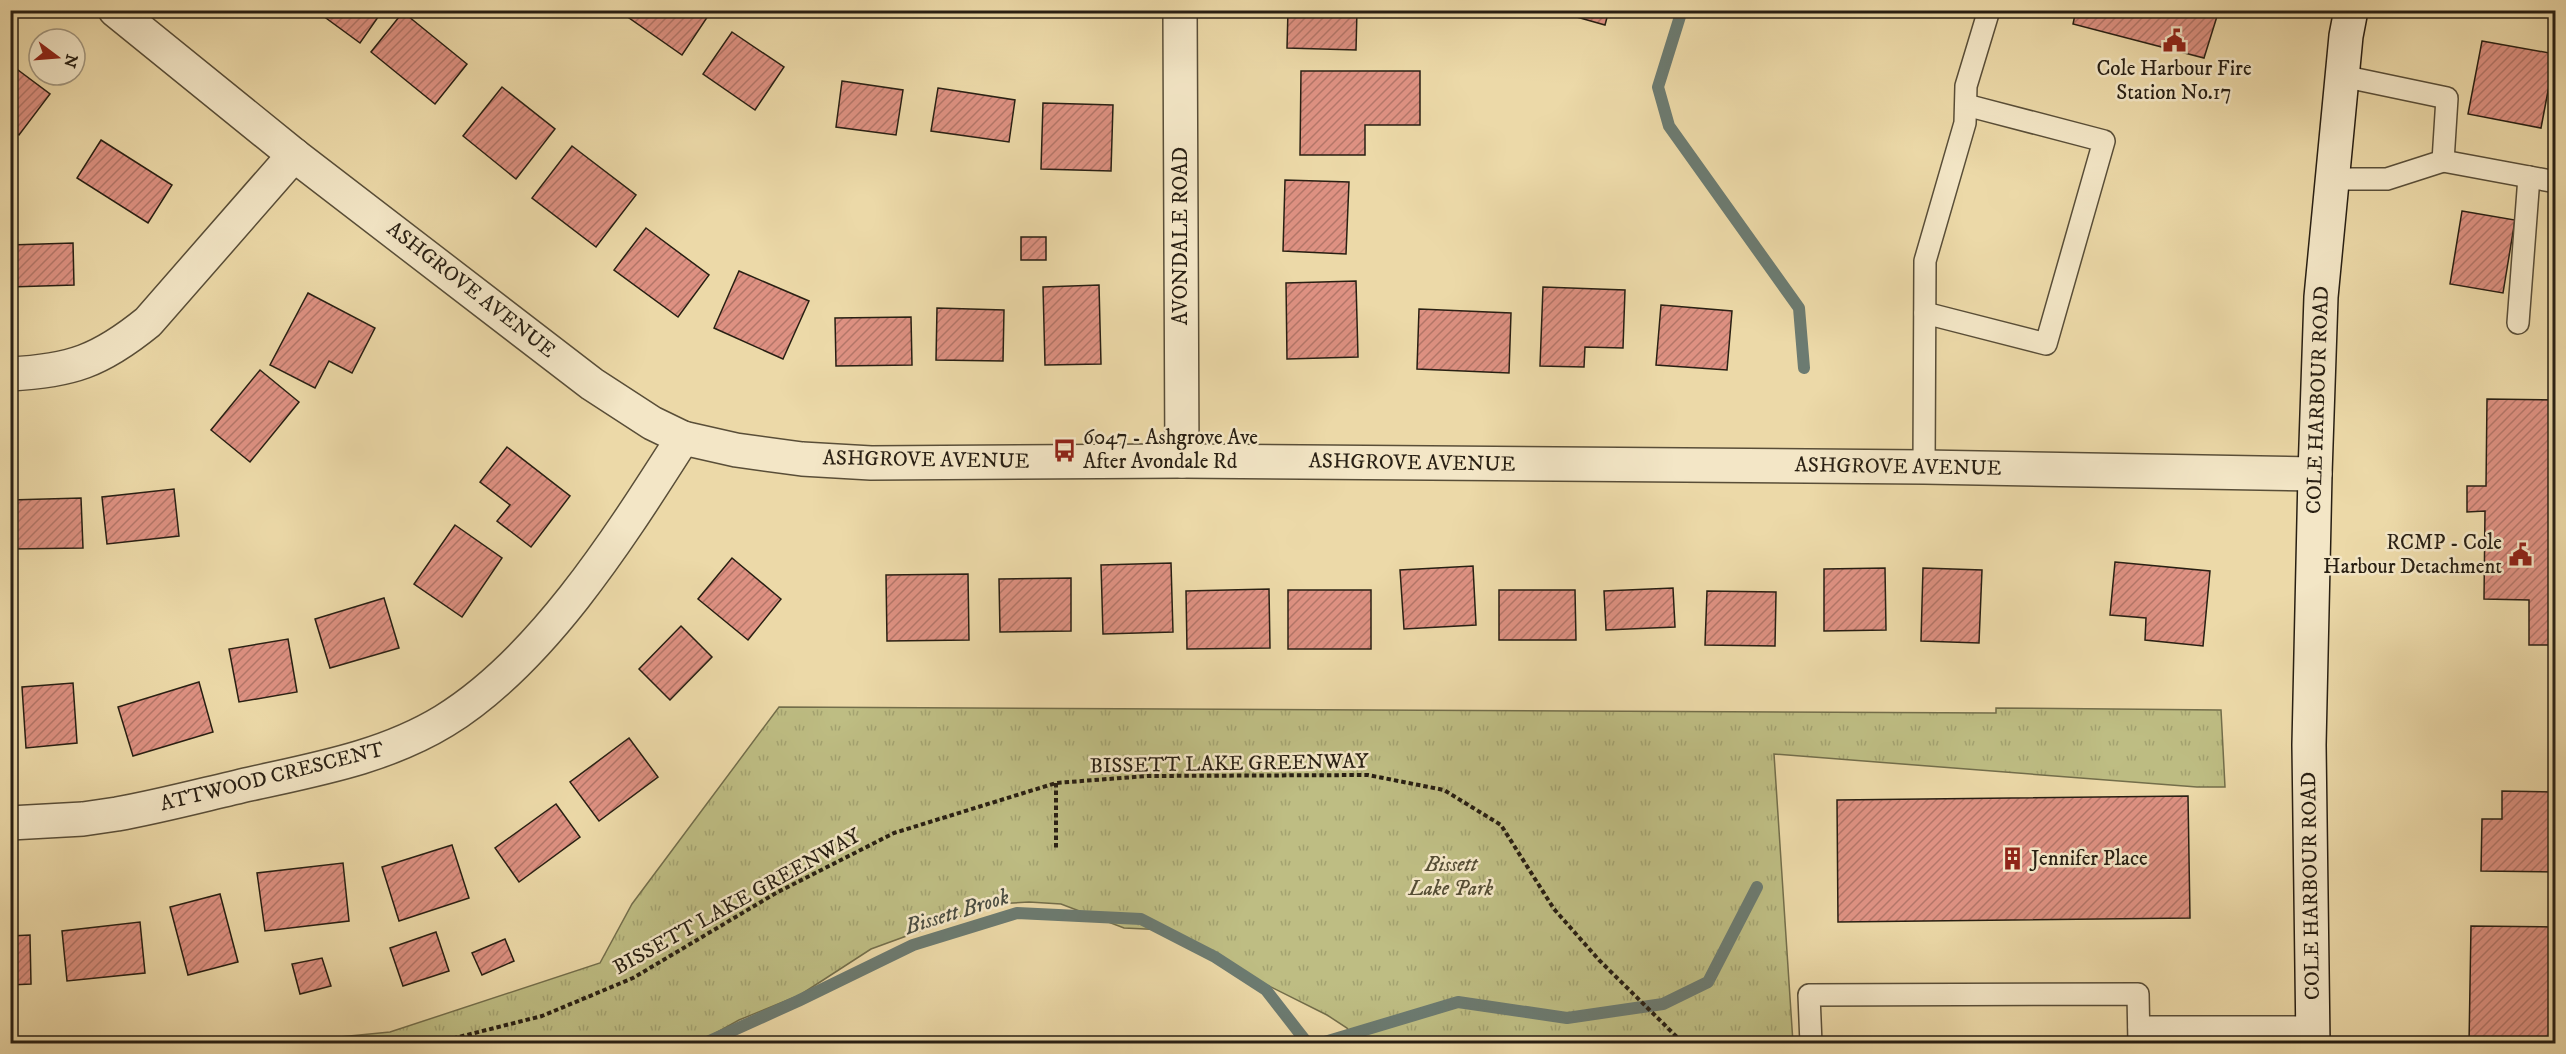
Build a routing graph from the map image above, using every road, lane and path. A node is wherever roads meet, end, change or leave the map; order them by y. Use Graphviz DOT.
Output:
graph roads {
  1 [pos="115,10"];
  2 [pos="1180,10"];
  3 [pos="1989,10"];
  4 [pos="2351,10"];
  5 [pos="2342,76"];
  6 [pos="1966,105"];
  7 [pos="294,155"];
  8 [pos="2443,160"];
  9 [pos="2529,177"];
  10 [pos="2332,179"];
  11 [pos="2556,182"];
  12 [pos="1926,313"];
  13 [pos="2518,323"];
  14 [pos="10,374"];
  15 [pos="683,438"];
  16 [pos="1182,461"];
  17 [pos="1924,467"];
  18 [pos="2314,474"];
  19 [pos="1056,783"];
  20 [pos="10,823"];
  21 [pos="1056,850"];
  22 [pos="2139,1035"];
  23 [pos="2313,1035"];
  24 [pos="431,1044"];
  25 [pos="1684,1044"];
  26 [pos="1811,1044"];
  1 -- 7 [label="street, ASHGROVE AVENUE"];
  2 -- 16 [label="street, AVONDALE ROAD"];
  3 -- 6 [label="lane"];
  4 -- 5 [label="street, COLE HARBOUR ROAD"];
  5 -- 8 [label="lane"];
  5 -- 10 [label="street, COLE HARBOUR ROAD"];
  6 -- 12 [label="lane"];
  6 -- 12 [label="lane"];
  7 -- 14 [label="street"];
  7 -- 15 [label="street, ASHGROVE AVENUE"];
  8 -- 9 [label="lane"];
  8 -- 10 [label="lane"];
  9 -- 11 [label="lane"];
  9 -- 13 [label="lane"];
  10 -- 18 [label="street, COLE HARBOUR ROAD"];
  12 -- 17 [label="lane"];
  15 -- 16 [label="street, ASHGROVE AVENUE"];
  15 -- 20 [label="street, ATTWOOD CRESCENT"];
  16 -- 17 [label="street, ASHGROVE AVENUE"];
  17 -- 18 [label="street, ASHGROVE AVENUE"];
  18 -- 23 [label="street, COLE HARBOUR ROAD"];
  19 -- 21 [label="path"];
  19 -- 24 [label="path, BISSETT LAKE GREENWAY"];
  19 -- 25 [label="path, BISSETT LAKE GREENWAY"];
  22 -- 23 [label="lane"];
  22 -- 26 [label="lane"];
}
